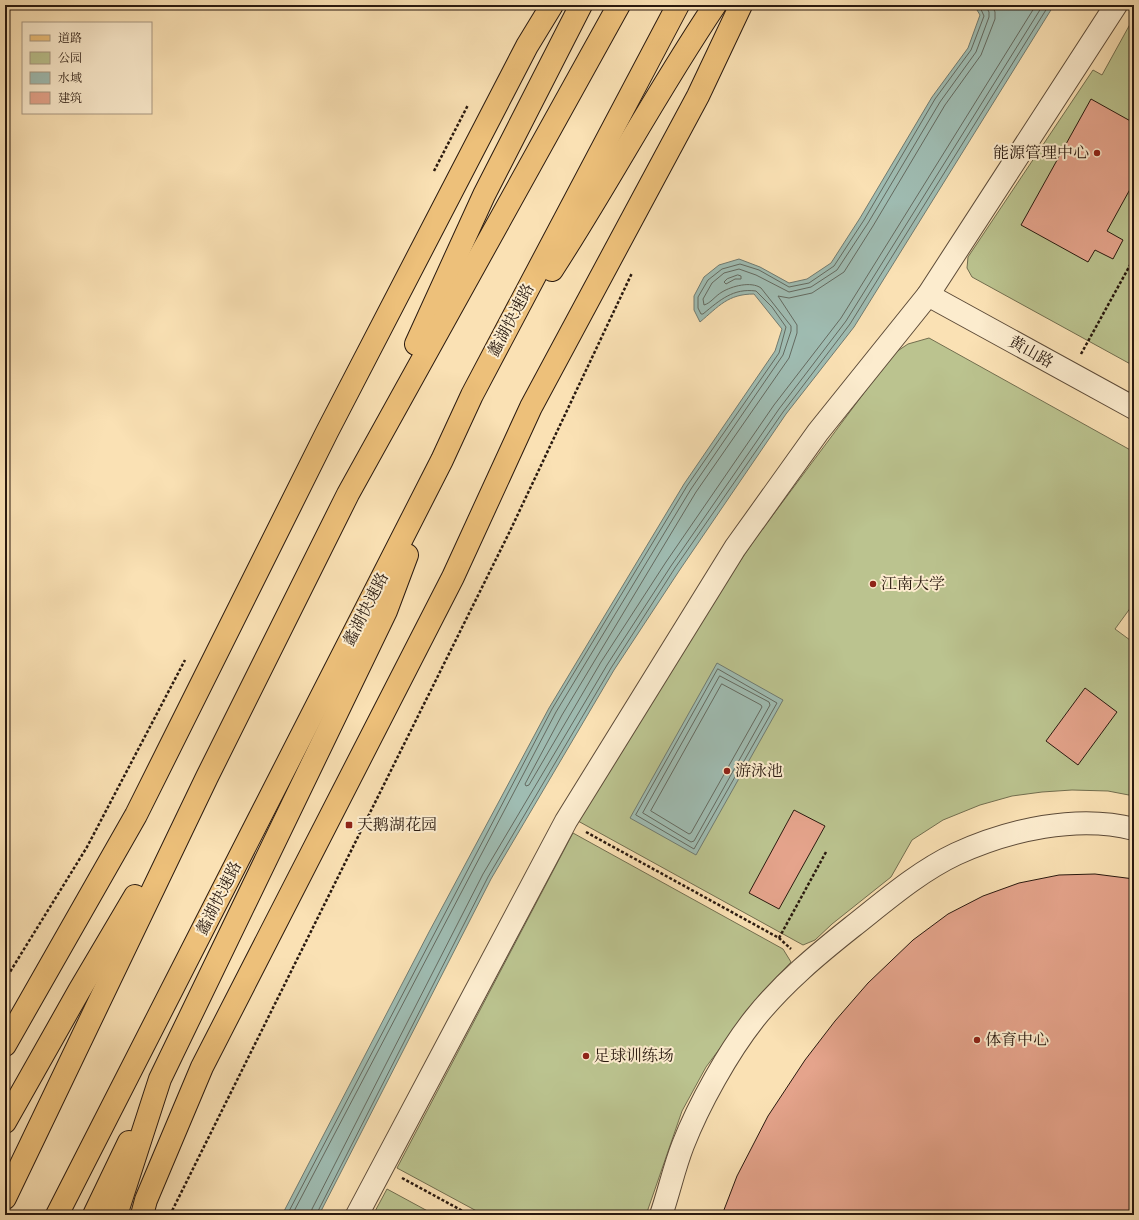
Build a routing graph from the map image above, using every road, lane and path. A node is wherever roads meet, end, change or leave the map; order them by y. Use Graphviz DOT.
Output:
graph roads {
  1 [pos="552,5"];
  2 [pos="581,5"];
  3 [pos="619,5"];
  4 [pos="678,5"];
  5 [pos="715,5"];
  6 [pos="741,5"];
  7 [pos="1116,5"];
  8 [pos="1134,258"];
  9 [pos="632,272"];
  10 [pos="928,295"];
  11 [pos="1070,373"];
  12 [pos="472,395"];
  13 [pos="1134,408"];
  14 [pos="442,460"];
  15 [pos="348,494"];
  16 [pos="207,777"];
  17 [pos="566,821"];
  18 [pos="1134,829"];
  19 [pos="826,852"];
  20 [pos="779,938"];
  21 [pos="808,962"];
  22 [pos="5,1045"];
  23 [pos="160,1079"];
  24 [pos="5,1122"];
  25 [pos="382,1167"];
  26 [pos="5,1198"];
  27 [pos="57,1215"];
  28 [pos="94,1215"];
  29 [pos="116,1215"];
  30 [pos="142,1215"];
  31 [pos="170,1215"];
  32 [pos="357,1215"];
  33 [pos="470,1215"];
  34 [pos="661,1215"];
  1 -- 22 [label="main road"];
  2 -- 15 [label="main road"];
  3 -- 15 [label="main road"];
  4 -- 12 [label="main road, 蠡湖快速路"];
  5 -- 12 [label="main road"];
  6 -- 30 [label="main road"];
  7 -- 10 [label="street"];
  8 -- 11 [label="path"];
  9 -- 31 [label="path"];
  10 -- 11 [label="street, 黄山路"];
  10 -- 17 [label="street"];
  11 -- 13 [label="street, 黄山路"];
  12 -- 14 [label="main road, 蠡湖快速路"];
  14 -- 23 [label="main road"];
  14 -- 27 [label="main road, 蠡湖快速路"];
  15 -- 16 [label="main road"];
  16 -- 24 [label="main road"];
  16 -- 26 [label="main road"];
  17 -- 20 [label="path"];
  17 -- 25 [label="street"];
  18 -- 21 [label="street"];
  19 -- 20 [label="path"];
  20 -- 21 [label="path"];
  21 -- 34 [label="street"];
  23 -- 28 [label="main road"];
  23 -- 29 [label="main road"];
  25 -- 32 [label="street"];
  25 -- 33 [label="path"];
}
